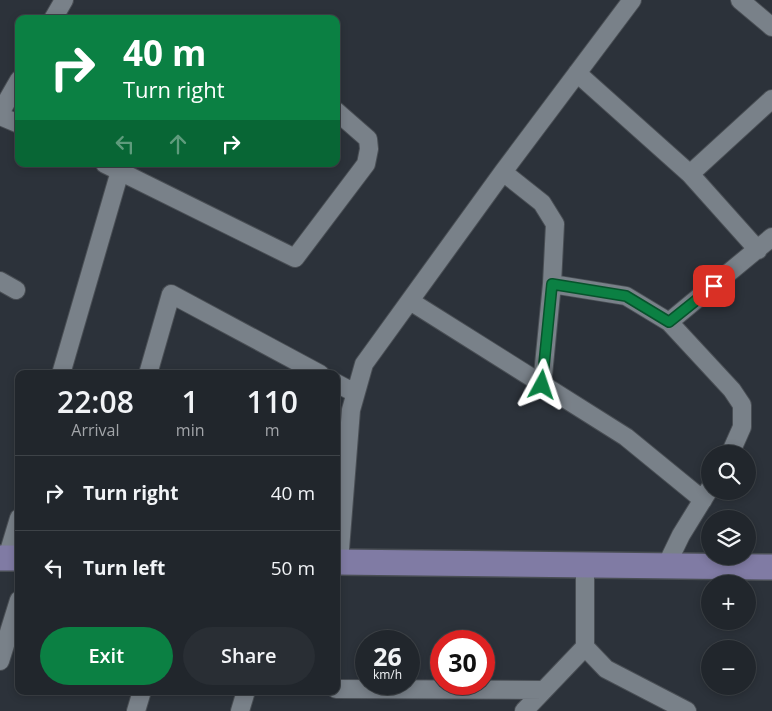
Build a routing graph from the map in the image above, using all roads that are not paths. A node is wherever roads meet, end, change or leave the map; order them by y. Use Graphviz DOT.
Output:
graph roads {
  1 [pos="64,0"];
  2 [pos="632,0"];
  3 [pos="740,0"];
  4 [pos="55,15"];
  5 [pos="772,27"];
  6 [pos="577,73"];
  7 [pos="15,87"];
  8 [pos="772,99"];
  9 [pos="0,114"];
  10 [pos="340,114"];
  11 [pos="15,122"];
  12 [pos="117,167"];
  13 [pos="119,167"];
  14 [pos="503,172"];
  15 [pos="690,174"];
  16 [pos="772,238"];
  17 [pos="758,250"];
  18 [pos="0,281"];
  19 [pos="552,284"];
  20 [pos="16,290"];
  21 [pos="410,301"];
  22 [pos="669,322"];
  23 [pos="62,370"];
  24 [pos="149,370"];
  25 [pos="312,370"];
  26 [pos="340,385"];
  27 [pos="542,385"];
  28 [pos="356,393"];
  29 [pos="734,445"];
  30 [pos="701,490"];
  31 [pos="702,500"];
  32 [pos="15,534"];
  33 [pos="340,539"];
  34 [pos="9,558"];
  35 [pos="340,562"];
  36 [pos="585,565"];
  37 [pos="666,566"];
  38 [pos="772,567"];
  39 [pos="15,613"];
  40 [pos="584,647"];
  41 [pos="0,661"];
  42 [pos="340,689"];
  43 [pos="544,690"];
  44 [pos="141,695"];
  45 [pos="245,695"];
  46 [pos="136,711"];
  47 [pos="240,711"];
  48 [pos="524,711"];
  49 [pos="687,711"];
  1 -- 4 [label="street"];
  2 -- 6 [label="street"];
  3 -- 5 [label="street"];
  6 -- 14 [label="street"];
  6 -- 15 [label="street"];
  7 -- 9 [label="street"];
  8 -- 15 [label="street"];
  9 -- 11 [label="street"];
  10 -- 13 [label="street"];
  12 -- 23 [label="street"];
  14 -- 19 [label="street"];
  14 -- 21 [label="street"];
  15 -- 17 [label="street"];
  16 -- 17 [label="street"];
  17 -- 22 [label="street"];
  18 -- 20 [label="street"];
  19 -- 22 [label="street"];
  19 -- 27 [label="street"];
  21 -- 27 [label="street"];
  21 -- 28 [label="street"];
  22 -- 29 [label="street"];
  24 -- 25 [label="street"];
  26 -- 28 [label="street"];
  27 -- 30 [label="street"];
  28 -- 33 [label="street"];
  31 -- 37 [label="street"];
  32 -- 34 [label="street"];
  35 -- 36 [label="main road"];
  36 -- 37 [label="main road"];
  36 -- 40 [label="street"];
  37 -- 38 [label="main road"];
  39 -- 41 [label="street"];
  40 -- 43 [label="street"];
  40 -- 49 [label="street"];
  42 -- 43 [label="street"];
  43 -- 48 [label="street"];
  44 -- 46 [label="street"];
  45 -- 47 [label="street"];
}
